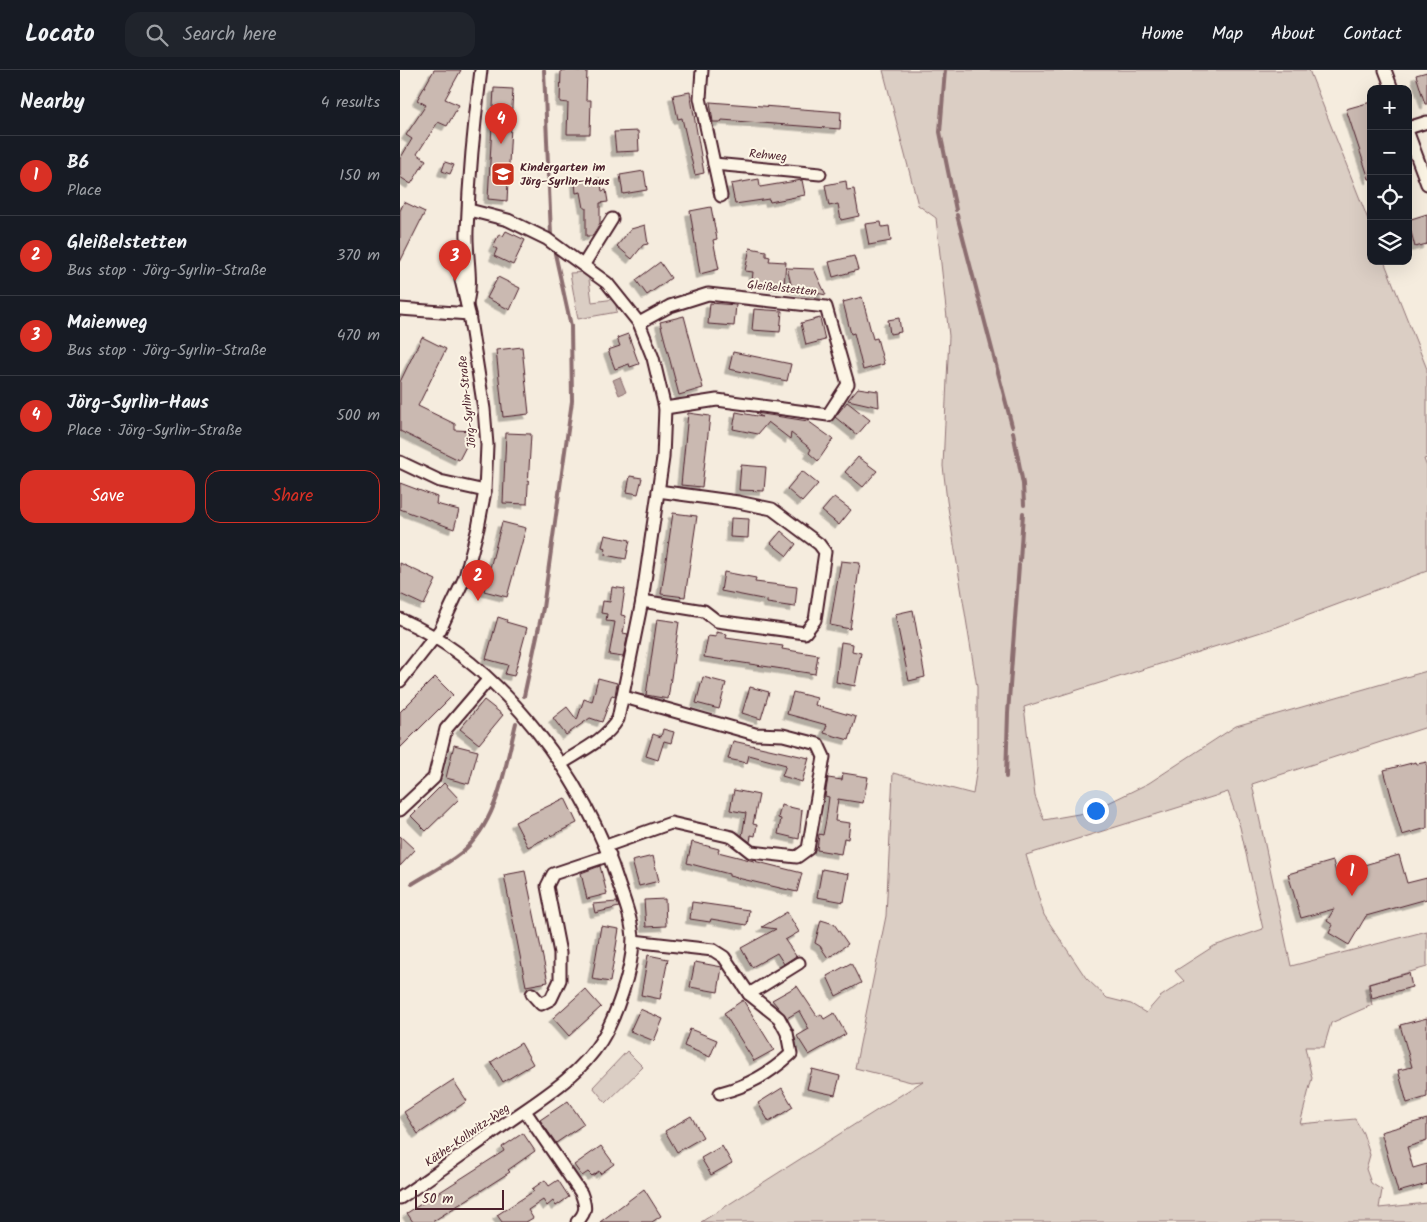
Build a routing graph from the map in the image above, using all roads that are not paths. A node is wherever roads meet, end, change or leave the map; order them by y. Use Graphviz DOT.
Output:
graph roads {
  1 [pos="481,70"];
  2 [pos="702,70"];
  3 [pos="1385,70"];
  4 [pos="1391,85"];
  5 [pos="1427,122"];
  6 [pos="1412,127"];
  7 [pos="1412,144"];
  8 [pos="714,164"];
  9 [pos="820,174"];
  10 [pos="1427,184"];
  11 [pos="721,196"];
  12 [pos="469,210"];
  13 [pos="612,219"];
  14 [pos="584,264"];
  15 [pos="400,309"];
  16 [pos="468,309"];
  17 [pos="639,323"];
  18 [pos="665,408"];
  19 [pos="400,462"];
  20 [pos="485,491"];
  21 [pos="658,491"];
  22 [pos="642,600"];
  23 [pos="400,619"];
  24 [pos="435,639"];
  25 [pos="488,680"];
  26 [pos="400,681"];
  27 [pos="624,697"];
  28 [pos="562,763"];
  29 [pos="400,810"];
  30 [pos="608,851"];
  31 [pos="633,941"];
  32 [pos="799,963"];
  33 [pos="532,994"];
  34 [pos="749,994"];
  35 [pos="720,1093"];
  36 [pos="525,1111"];
  37 [pos="400,1198"];
  38 [pos="577,1222"];
  1 -- 12 [label="street, Jörg-Syrlin-Straße"];
  2 -- 8 [label="street"];
  3 -- 4 [label="street"];
  5 -- 6 [label="street"];
  7 -- 10 [label="street"];
  8 -- 9 [label="street, Rehweg"];
  8 -- 11 [label="street"];
  12 -- 14 [label="street"];
  12 -- 16 [label="street, Jörg-Syrlin-Straße"];
  13 -- 14 [label="street"];
  14 -- 17 [label="street"];
  15 -- 16 [label="street"];
  16 -- 20 [label="street, Jörg-Syrlin-Straße"];
  17 -- 18 [label="street"];
  17 -- 18 [label="street, Gleißelstetten"];
  18 -- 21 [label="street"];
  19 -- 20 [label="street"];
  20 -- 24 [label="street, Jörg-Syrlin-Straße"];
  21 -- 22 [label="street"];
  21 -- 22 [label="street"];
  22 -- 27 [label="street"];
  23 -- 24 [label="street"];
  24 -- 25 [label="street, Käthe-Kollwitz-Weg"];
  24 -- 26 [label="street, Jörg-Syrlin-Straße"];
  25 -- 28 [label="street, Käthe-Kollwitz-Weg"];
  25 -- 29 [label="street"];
  27 -- 28 [label="street"];
  27 -- 30 [label="street"];
  28 -- 30 [label="street, Käthe-Kollwitz-Weg"];
  30 -- 31 [label="street, Käthe-Kollwitz-Weg"];
  30 -- 33 [label="street"];
  31 -- 34 [label="street"];
  31 -- 36 [label="street, Käthe-Kollwitz-Weg"];
  32 -- 34 [label="street"];
  34 -- 35 [label="street"];
  36 -- 37 [label="street, Käthe-Kollwitz-Weg"];
  36 -- 38 [label="street, Käthe-Kollwitz-Weg"];
}
